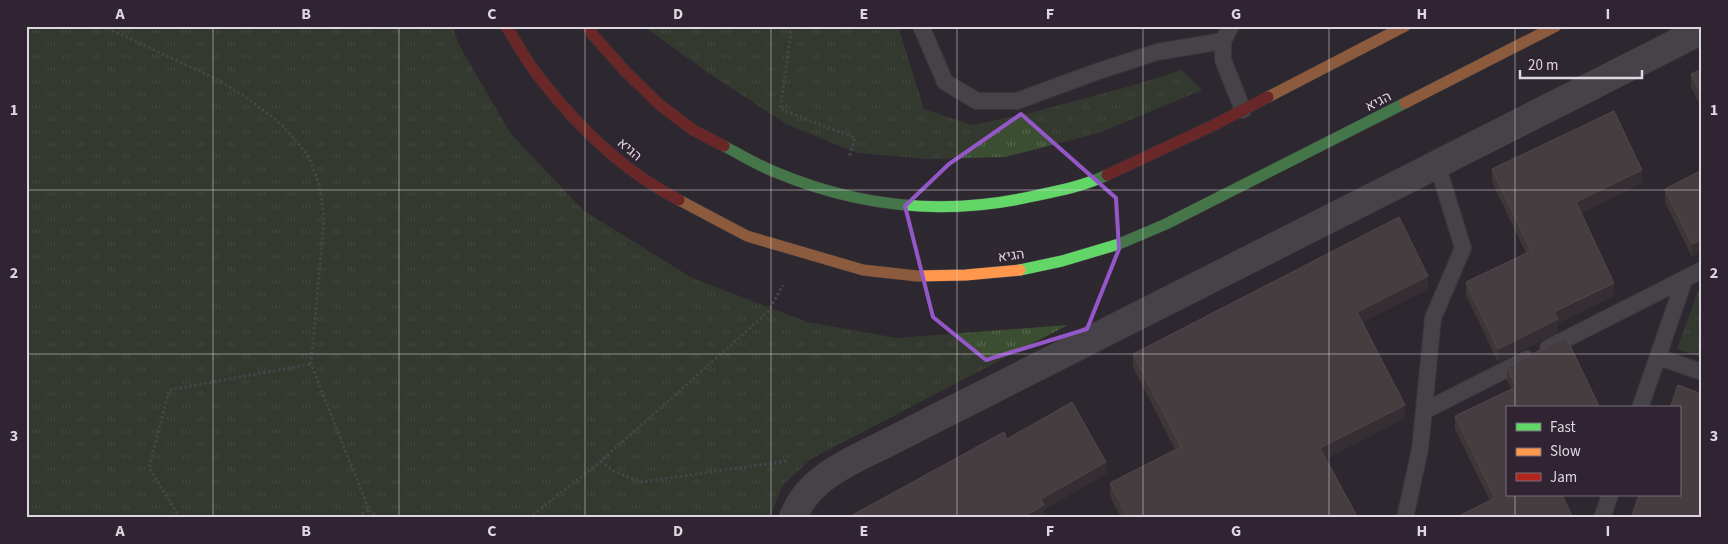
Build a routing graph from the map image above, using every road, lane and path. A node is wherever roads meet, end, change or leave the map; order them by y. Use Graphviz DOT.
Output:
graph roads {
  1 [pos="103,26"];
  2 [pos="506,26"];
  3 [pos="588,26"];
  4 [pos="792,26"];
  5 [pos="921,26"];
  6 [pos="1231,26"];
  7 [pos="1405,26"];
  8 [pos="1556,26"];
  9 [pos="1702,30"];
  10 [pos="1223,41"];
  11 [pos="1243,110"];
  12 [pos="1437,164"];
  13 [pos="840,192"];
  14 [pos="801,253"];
  15 [pos="1702,270"];
  16 [pos="1685,278"];
  17 [pos="1658,357"];
  18 [pos="310,364"];
  19 [pos="1702,372"];
  20 [pos="1641,406"];
  21 [pos="1424,411"];
  22 [pos="601,461"];
  23 [pos="828,474"];
  24 [pos="1610,496"];
  25 [pos="370,510"];
  26 [pos="180,518"];
  27 [pos="355,518"];
  28 [pos="378,518"];
  29 [pos="529,518"];
  30 [pos="793,518"];
  31 [pos="1405,518"];
  32 [pos="1602,518"];
  1 -- 18 [label="path"];
  2 -- 14 [label="street, הגיא"];
  3 -- 13 [label="street"];
  4 -- 13 [label="path"];
  5 -- 10 [label="lane"];
  6 -- 10 [label="lane"];
  7 -- 11 [label="street"];
  8 -- 14 [label="street, הגיא"];
  9 -- 12 [label="street"];
  10 -- 11 [label="lane"];
  11 -- 13 [label="street"];
  12 -- 21 [label="lane"];
  12 -- 23 [label="street"];
  14 -- 22 [label="path"];
  15 -- 16 [label="lane"];
  16 -- 17 [label="lane"];
  16 -- 21 [label="lane"];
  17 -- 19 [label="lane"];
  17 -- 20 [label="lane"];
  18 -- 25 [label="path"];
  18 -- 26 [label="path"];
  21 -- 31 [label="lane"];
  22 -- 23 [label="path"];
  22 -- 29 [label="path"];
  23 -- 30 [label="street"];
  24 -- 32 [label="lane"];
  25 -- 27 [label="path"];
  25 -- 28 [label="path"];
}
